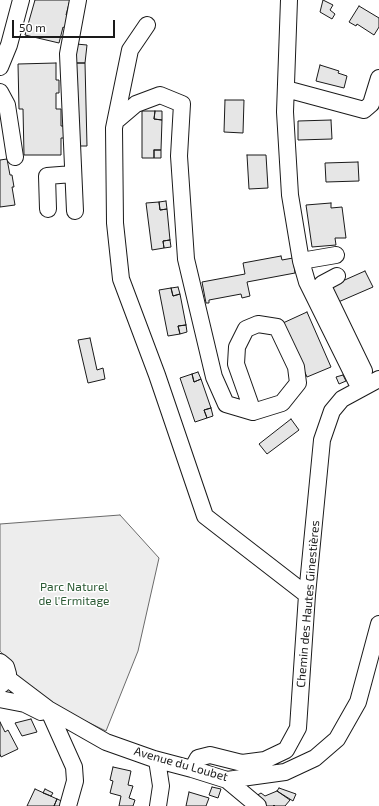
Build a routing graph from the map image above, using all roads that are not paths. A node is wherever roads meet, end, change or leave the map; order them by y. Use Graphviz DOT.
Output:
graph roads {
  1 [pos="21,0"];
  2 [pos="78,0"];
  3 [pos="289,0"];
  4 [pos="147,25"];
  5 [pos="0,67"];
  6 [pos="379,78"];
  7 [pos="286,89"];
  8 [pos="0,92"];
  9 [pos="116,121"];
  10 [pos="15,157"];
  11 [pos="73,174"];
  12 [pos="48,209"];
  13 [pos="75,211"];
  14 [pos="336,255"];
  15 [pos="301,261"];
  16 [pos="337,276"];
  17 [pos="370,384"];
  18 [pos="253,412"];
  19 [pos="307,595"];
  20 [pos="379,624"];
  21 [pos="0,662"];
  22 [pos="3,682"];
  23 [pos="0,698"];
  24 [pos="50,713"];
  25 [pos="157,760"];
  26 [pos="192,769"];
  27 [pos="227,780"];
  28 [pos="68,806"];
  29 [pos="158,806"];
  30 [pos="258,806"];
  1 -- 5 [label="street"];
  2 -- 11 [label="street"];
  3 -- 7 [label="street"];
  4 -- 9 [label="street"];
  6 -- 7 [label="street"];
  7 -- 15 [label="street"];
  8 -- 10 [label="street"];
  9 -- 18 [label="street"];
  9 -- 19 [label="street"];
  11 -- 12 [label="street"];
  11 -- 13 [label="street"];
  14 -- 15 [label="street"];
  15 -- 17 [label="street"];
  16 -- 17 [label="street"];
  17 -- 19 [label="street, Chemin des Hautes Ginestières"];
  18 -- 18 [label="street"];
  19 -- 26 [label="street, Chemin des Hautes Ginestières"];
  20 -- 27 [label="street, Avenue du Loubet"];
  21 -- 22 [label="street"];
  22 -- 24 [label="street, Avenue du Loubet"];
  23 -- 24 [label="street"];
  24 -- 25 [label="street, Avenue du Loubet"];
  24 -- 28 [label="street"];
  25 -- 26 [label="street, Avenue du Loubet"];
  25 -- 29 [label="street"];
  26 -- 27 [label="street, Avenue du Loubet"];
  27 -- 30 [label="street"];
}
